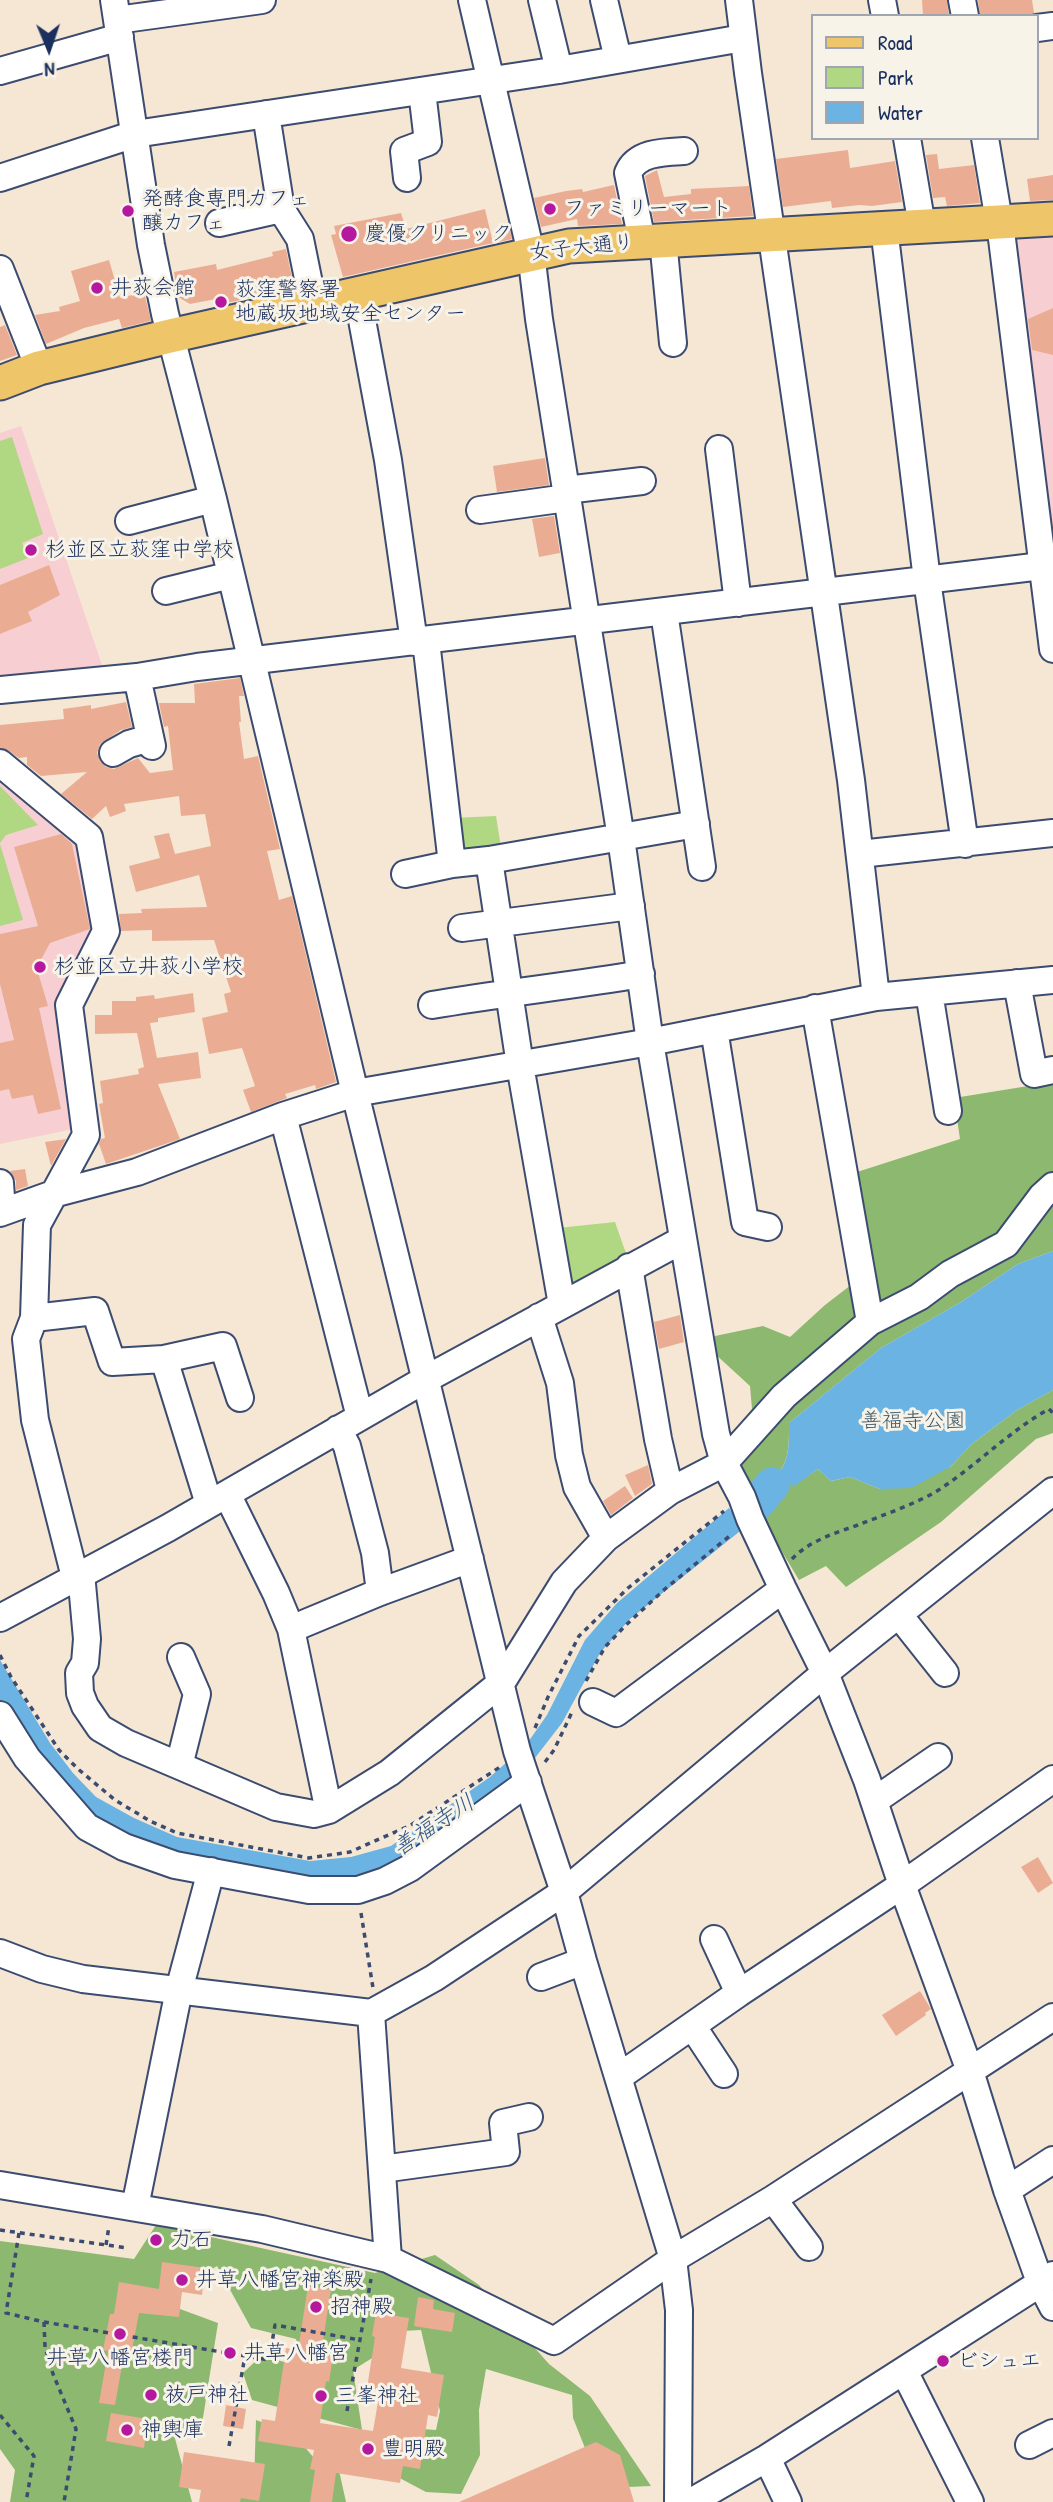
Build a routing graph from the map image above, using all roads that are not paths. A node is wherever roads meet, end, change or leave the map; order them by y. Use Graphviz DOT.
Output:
graph roads {
  1 [pos="262,0"];
  2 [pos="471,0"];
  3 [pos="542,0"];
  4 [pos="604,0"];
  5 [pos="739,0"];
  6 [pos="117,19"];
  7 [pos="743,38"];
  8 [pos="618,59"];
  9 [pos="559,70"];
  10 [pos="0,71"];
  11 [pos="491,80"];
  12 [pos="422,91"];
  13 [pos="266,114"];
  14 [pos="135,134"];
  15 [pos="907,140"];
  16 [pos="985,140"];
  17 [pos="684,151"];
  18 [pos="0,178"];
  19 [pos="407,178"];
  20 [pos="281,209"];
  21 [pos="1053,219"];
  22 [pos="999,221"];
  23 [pos="219,223"];
  24 [pos="922,226"];
  25 [pos="884,228"];
  26 [pos="772,234"];
  27 [pos="653,241"];
  28 [pos="531,253"];
  29 [pos="0,271"];
  30 [pos="357,293"];
  31 [pos="313,303"];
  32 [pos="170,335"];
  33 [pos="673,344"];
  34 [pos="39,368"];
  35 [pos="0,383"];
  36 [pos="719,449"];
  37 [pos="642,481"];
  38 [pos="566,494"];
  39 [pos="213,499"];
  40 [pos="480,510"];
  41 [pos="129,521"];
  42 [pos="1042,566"];
  43 [pos="231,575"];
  44 [pos="927,580"];
  45 [pos="166,592"];
  46 [pos="824,593"];
  47 [pos="738,603"];
  48 [pos="664,612"];
  49 [pos="587,621"];
  50 [pos="420,642"];
  51 [pos="1053,649"];
  52 [pos="252,662"];
  53 [pos="137,677"];
  54 [pos="0,690"];
  55 [pos="113,754"];
  56 [pos="0,763"];
  57 [pos="696,824"];
  58 [pos="1053,833"];
  59 [pos="621,838"];
  60 [pos="965,844"];
  61 [pos="860,854"];
  62 [pos="489,860"];
  63 [pos="453,864"];
  64 [pos="702,867"];
  65 [pos="405,874"];
  66 [pos="631,906"];
  67 [pos="499,923"];
  68 [pos="462,928"];
  69 [pos="641,974"];
  70 [pos="1053,980"];
  71 [pos="1017,983"];
  72 [pos="509,992"];
  73 [pos="929,992"];
  74 [pos="876,997"];
  75 [pos="432,1004"];
  76 [pos="816,1008"];
  77 [pos="714,1029"];
  78 [pos="650,1042"];
  79 [pos="520,1065"];
  80 [pos="1053,1070"];
  81 [pos="355,1093"];
  82 [pos="948,1111"];
  83 [pos="283,1116"];
  84 [pos="0,1183"];
  85 [pos="1053,1186"];
  86 [pos="53,1194"];
  87 [pos="1,1212"];
  88 [pos="768,1227"];
  89 [pos="682,1240"];
  90 [pos="629,1267"];
  91 [pos="551,1311"];
  92 [pos="34,1318"];
  93 [pos="870,1322"];
  94 [pos="164,1359"];
  95 [pos="426,1379"];
  96 [pos="240,1398"];
  97 [pos="349,1423"];
  98 [pos="724,1463"];
  99 [pos="670,1491"];
  100 [pos="1053,1492"];
  101 [pos="218,1499"];
  102 [pos="606,1538"];
  103 [pos="470,1559"];
  104 [pos="78,1575"];
  105 [pos="785,1577"];
  106 [pos="380,1592"];
  107 [pos="898,1615"];
  108 [pos="0,1618"];
  109 [pos="291,1629"];
  110 [pos="181,1657"];
  111 [pos="945,1673"];
  112 [pos="825,1674"];
  113 [pos="502,1682"];
  114 [pos="584,1697"];
  115 [pos="0,1714"];
  116 [pos="938,1757"];
  117 [pos="175,1764"];
  118 [pos="522,1766"];
  119 [pos="1053,1779"];
  120 [pos="326,1797"];
  121 [pos="874,1801"];
  122 [pos="211,1871"];
  123 [pos="902,1885"];
  124 [pos="564,1892"];
  125 [pos="714,1939"];
  126 [pos="0,1953"];
  127 [pos="583,1961"];
  128 [pos="541,1977"];
  129 [pos="179,1990"];
  130 [pos="739,1993"];
  131 [pos="372,2013"];
  132 [pos="1053,2017"];
  133 [pos="693,2026"];
  134 [pos="970,2071"];
  135 [pos="724,2074"];
  136 [pos="620,2076"];
  137 [pos="529,2117"];
  138 [pos="1053,2160"];
  139 [pos="382,2169"];
  140 [pos="0,2185"];
  141 [pos="1007,2190"];
  142 [pos="773,2199"];
  143 [pos="135,2207"];
  144 [pos="809,2247"];
  145 [pos="381,2258"];
  146 [pos="673,2259"];
  147 [pos="1046,2278"];
  148 [pos="1053,2307"];
  149 [pos="904,2371"];
  150 [pos="1053,2433"];
  151 [pos="1029,2445"];
  152 [pos="767,2458"];
  153 [pos="678,2502"];
  154 [pos="691,2502"];
  155 [pos="788,2502"];
  156 [pos="970,2502"];
  1 -- 6 [label="street"];
  2 -- 11 [label="street"];
  3 -- 9 [label="street"];
  4 -- 8 [label="street"];
  5 -- 7 [label="street"];
  6 -- 10 [label="street"];
  6 -- 14 [label="street"];
  7 -- 8 [label="street"];
  7 -- 26 [label="street"];
  8 -- 9 [label="street"];
  9 -- 11 [label="street"];
  11 -- 12 [label="street"];
  11 -- 28 [label="street"];
  12 -- 13 [label="street"];
  12 -- 19 [label="street"];
  13 -- 14 [label="street"];
  13 -- 20 [label="street"];
  14 -- 18 [label="street"];
  14 -- 32 [label="street"];
  15 -- 24 [label="street"];
  16 -- 22 [label="street"];
  17 -- 27 [label="street"];
  20 -- 23 [label="street"];
  20 -- 31 [label="street"];
  21 -- 22 [label="main road, 女子大通り"];
  22 -- 24 [label="main road, 女子大通り"];
  22 -- 42 [label="street"];
  24 -- 25 [label="main road, 女子大通り"];
  25 -- 26 [label="main road, 女子大通り"];
  25 -- 44 [label="street"];
  26 -- 27 [label="main road, 女子大通り"];
  26 -- 46 [label="street"];
  27 -- 28 [label="main road, 女子大通り"];
  27 -- 33 [label="street"];
  28 -- 30 [label="main road, 女子大通り"];
  28 -- 38 [label="street"];
  29 -- 34 [label="street"];
  30 -- 31 [label="main road, 女子大通り"];
  30 -- 50 [label="street"];
  31 -- 32 [label="main road, 女子大通り"];
  32 -- 34 [label="main road, 女子大通り"];
  32 -- 39 [label="street"];
  34 -- 35 [label="main road, 女子大通り"];
  36 -- 47 [label="street"];
  37 -- 38 [label="street"];
  38 -- 40 [label="street"];
  38 -- 49 [label="street"];
  39 -- 41 [label="street"];
  39 -- 43 [label="street"];
  42 -- 44 [label="street"];
  42 -- 51 [label="street"];
  43 -- 45 [label="street"];
  43 -- 52 [label="street"];
  44 -- 46 [label="street"];
  44 -- 60 [label="street"];
  46 -- 47 [label="street"];
  46 -- 61 [label="street"];
  47 -- 48 [label="street"];
  48 -- 49 [label="street"];
  48 -- 57 [label="street"];
  49 -- 50 [label="street"];
  49 -- 59 [label="street"];
  50 -- 52 [label="street"];
  50 -- 63 [label="street"];
  52 -- 53 [label="street"];
  52 -- 81 [label="street"];
  53 -- 54 [label="street"];
  53 -- 55 [label="street"];
  56 -- 86 [label="street"];
  57 -- 59 [label="street"];
  57 -- 64 [label="street"];
  58 -- 60 [label="street"];
  59 -- 62 [label="street"];
  59 -- 66 [label="street"];
  60 -- 61 [label="street"];
  61 -- 74 [label="street"];
  62 -- 63 [label="street"];
  62 -- 67 [label="street"];
  63 -- 65 [label="street"];
  66 -- 67 [label="street"];
  66 -- 69 [label="street"];
  67 -- 68 [label="street"];
  67 -- 72 [label="street"];
  69 -- 72 [label="street"];
  69 -- 78 [label="street"];
  70 -- 71 [label="street"];
  71 -- 73 [label="street"];
  71 -- 80 [label="street"];
  72 -- 75 [label="street"];
  72 -- 79 [label="street"];
  73 -- 74 [label="street"];
  73 -- 82 [label="street"];
  74 -- 76 [label="street"];
  76 -- 77 [label="street"];
  76 -- 93 [label="street"];
  77 -- 78 [label="street"];
  77 -- 88 [label="street"];
  78 -- 79 [label="street"];
  78 -- 89 [label="street"];
  79 -- 81 [label="street"];
  79 -- 91 [label="street"];
  81 -- 83 [label="street"];
  81 -- 95 [label="street"];
  83 -- 86 [label="street"];
  83 -- 97 [label="street"];
  84 -- 87 [label="street"];
  85 -- 93 [label="street"];
  86 -- 87 [label="street"];
  86 -- 92 [label="street"];
  89 -- 90 [label="street"];
  89 -- 98 [label="street"];
  90 -- 91 [label="street"];
  90 -- 99 [label="street"];
  91 -- 95 [label="street"];
  91 -- 102 [label="street"];
  92 -- 94 [label="street"];
  92 -- 104 [label="street"];
  93 -- 98 [label="street"];
  94 -- 96 [label="street"];
  94 -- 101 [label="street"];
  95 -- 97 [label="street"];
  95 -- 103 [label="street"];
  97 -- 101 [label="street"];
  97 -- 106 [label="street"];
  98 -- 99 [label="street"];
  98 -- 105 [label="street"];
  99 -- 102 [label="street"];
  100 -- 107 [label="street"];
  101 -- 104 [label="street"];
  101 -- 109 [label="street"];
  102 -- 113 [label="street"];
  103 -- 106 [label="street"];
  103 -- 113 [label="street"];
  104 -- 108 [label="street"];
  104 -- 117 [label="street"];
  105 -- 112 [label="street"];
  105 -- 114 [label="street"];
  106 -- 109 [label="street"];
  107 -- 111 [label="street"];
  107 -- 112 [label="street"];
  109 -- 120 [label="street"];
  110 -- 117 [label="street"];
  112 -- 121 [label="street"];
  112 -- 124 [label="street"];
  113 -- 117 [label="street"];
  113 -- 118 [label="street"];
  115 -- 122 [label="street"];
  116 -- 121 [label="street"];
  118 -- 122 [label="street"];
  118 -- 124 [label="street"];
  119 -- 123 [label="street"];
  121 -- 123 [label="street"];
  122 -- 129 [label="street"];
  123 -- 130 [label="street"];
  123 -- 134 [label="street"];
  124 -- 127 [label="street"];
  124 -- 131 [label="street"];
  125 -- 130 [label="street"];
  126 -- 129 [label="street"];
  127 -- 128 [label="street"];
  127 -- 136 [label="street"];
  129 -- 131 [label="street"];
  129 -- 143 [label="street"];
  130 -- 133 [label="street"];
  131 -- 139 [label="street"];
  132 -- 134 [label="street"];
  133 -- 135 [label="street"];
  133 -- 136 [label="street"];
  134 -- 141 [label="street"];
  134 -- 142 [label="street"];
  136 -- 146 [label="street"];
  137 -- 139 [label="street"];
  138 -- 141 [label="street"];
  139 -- 145 [label="street"];
  140 -- 143 [label="street"];
  141 -- 147 [label="street"];
  142 -- 144 [label="street"];
  142 -- 146 [label="street"];
  143 -- 145 [label="street"];
  145 -- 146 [label="street"];
  146 -- 153 [label="street"];
  147 -- 148 [label="street"];
  147 -- 149 [label="street"];
  149 -- 152 [label="street"];
  149 -- 156 [label="street"];
  150 -- 151 [label="street"];
  152 -- 154 [label="street"];
  152 -- 155 [label="street"];
}
